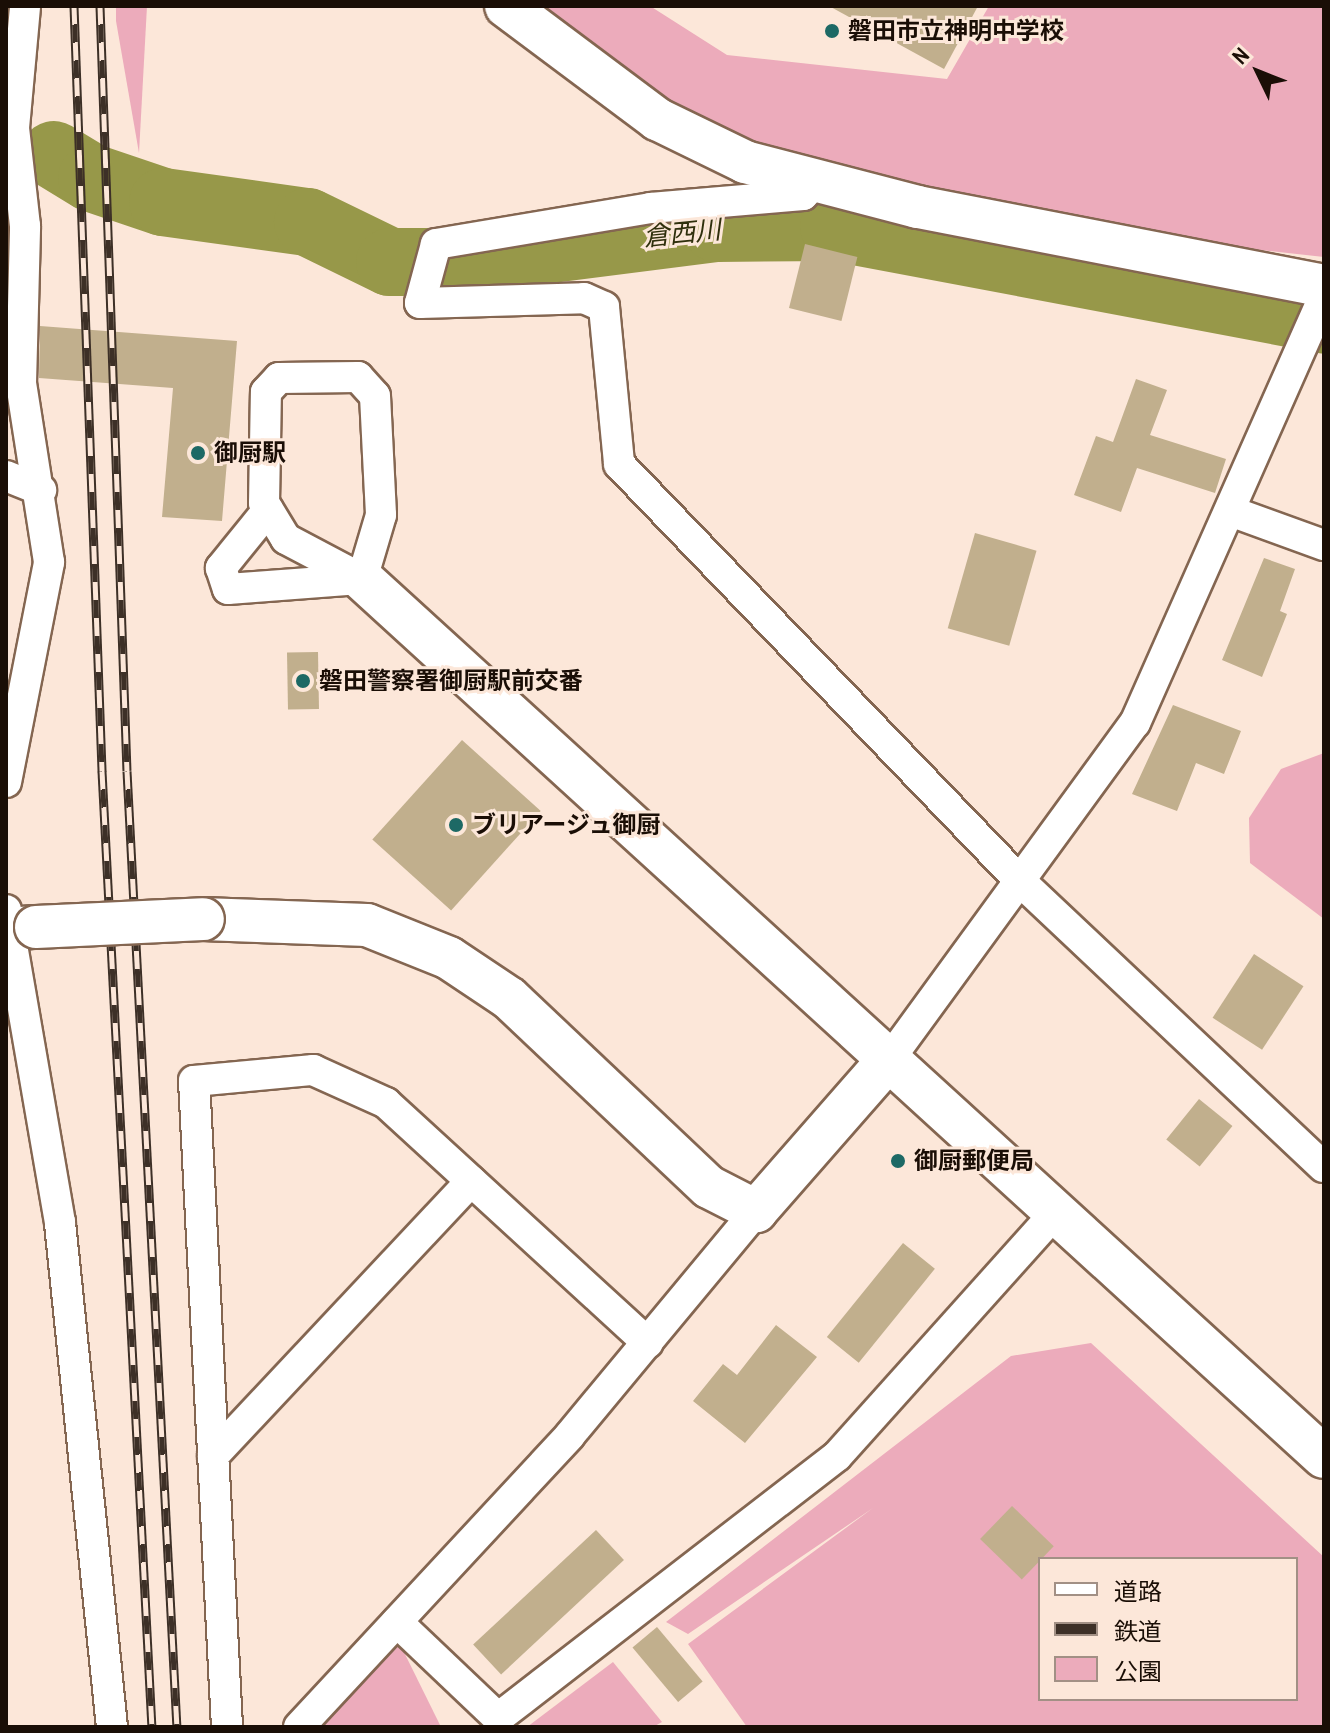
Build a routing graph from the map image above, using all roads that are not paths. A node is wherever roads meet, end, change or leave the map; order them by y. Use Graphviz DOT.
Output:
graph roads {
  1 [pos="25,6"];
  2 [pos="506,6"];
  3 [pos="815,183"];
  4 [pos="1324,286"];
  5 [pos="1324,296"];
  6 [pos="15,403"];
  7 [pos="6,476"];
  8 [pos="41,490"];
  9 [pos="268,510"];
  10 [pos="1230,511"];
  11 [pos="1324,545"];
  12 [pos="362,579"];
  13 [pos="6,782"];
  14 [pos="1020,881"];
  15 [pos="15,924"];
  16 [pos="891,1057"];
  17 [pos="1324,1167"];
  18 [pos="471,1181"];
  19 [pos="756,1211"];
  20 [pos="1053,1215"];
  21 [pos="648,1343"];
  22 [pos="213,1456"];
  23 [pos="1324,1457"];
  24 [pos="397,1622"];
  25 [pos="112,1727"];
  26 [pos="227,1727"];
  27 [pos="299,1727"];
  1 -- 6 [label="street"];
  2 -- 3 [label="street"];
  3 -- 4 [label="street"];
  3 -- 14 [label="street"];
  5 -- 10 [label="street"];
  6 -- 8 [label="street"];
  7 -- 8 [label="street"];
  8 -- 13 [label="street"];
  9 -- 12 [label="street"];
  9 -- 12 [label="street"];
  9 -- 12 [label="street"];
  10 -- 11 [label="street"];
  10 -- 14 [label="street"];
  12 -- 16 [label="street"];
  14 -- 16 [label="street"];
  14 -- 17 [label="street"];
  15 -- 19 [label="street, bridge"];
  15 -- 25 [label="street"];
  16 -- 19 [label="street"];
  16 -- 20 [label="street"];
  18 -- 21 [label="street"];
  18 -- 22 [label="street"];
  18 -- 22 [label="street"];
  19 -- 21 [label="street"];
  20 -- 23 [label="street"];
  20 -- 24 [label="street"];
  21 -- 24 [label="street"];
  22 -- 26 [label="street"];
  24 -- 27 [label="street"];
}
